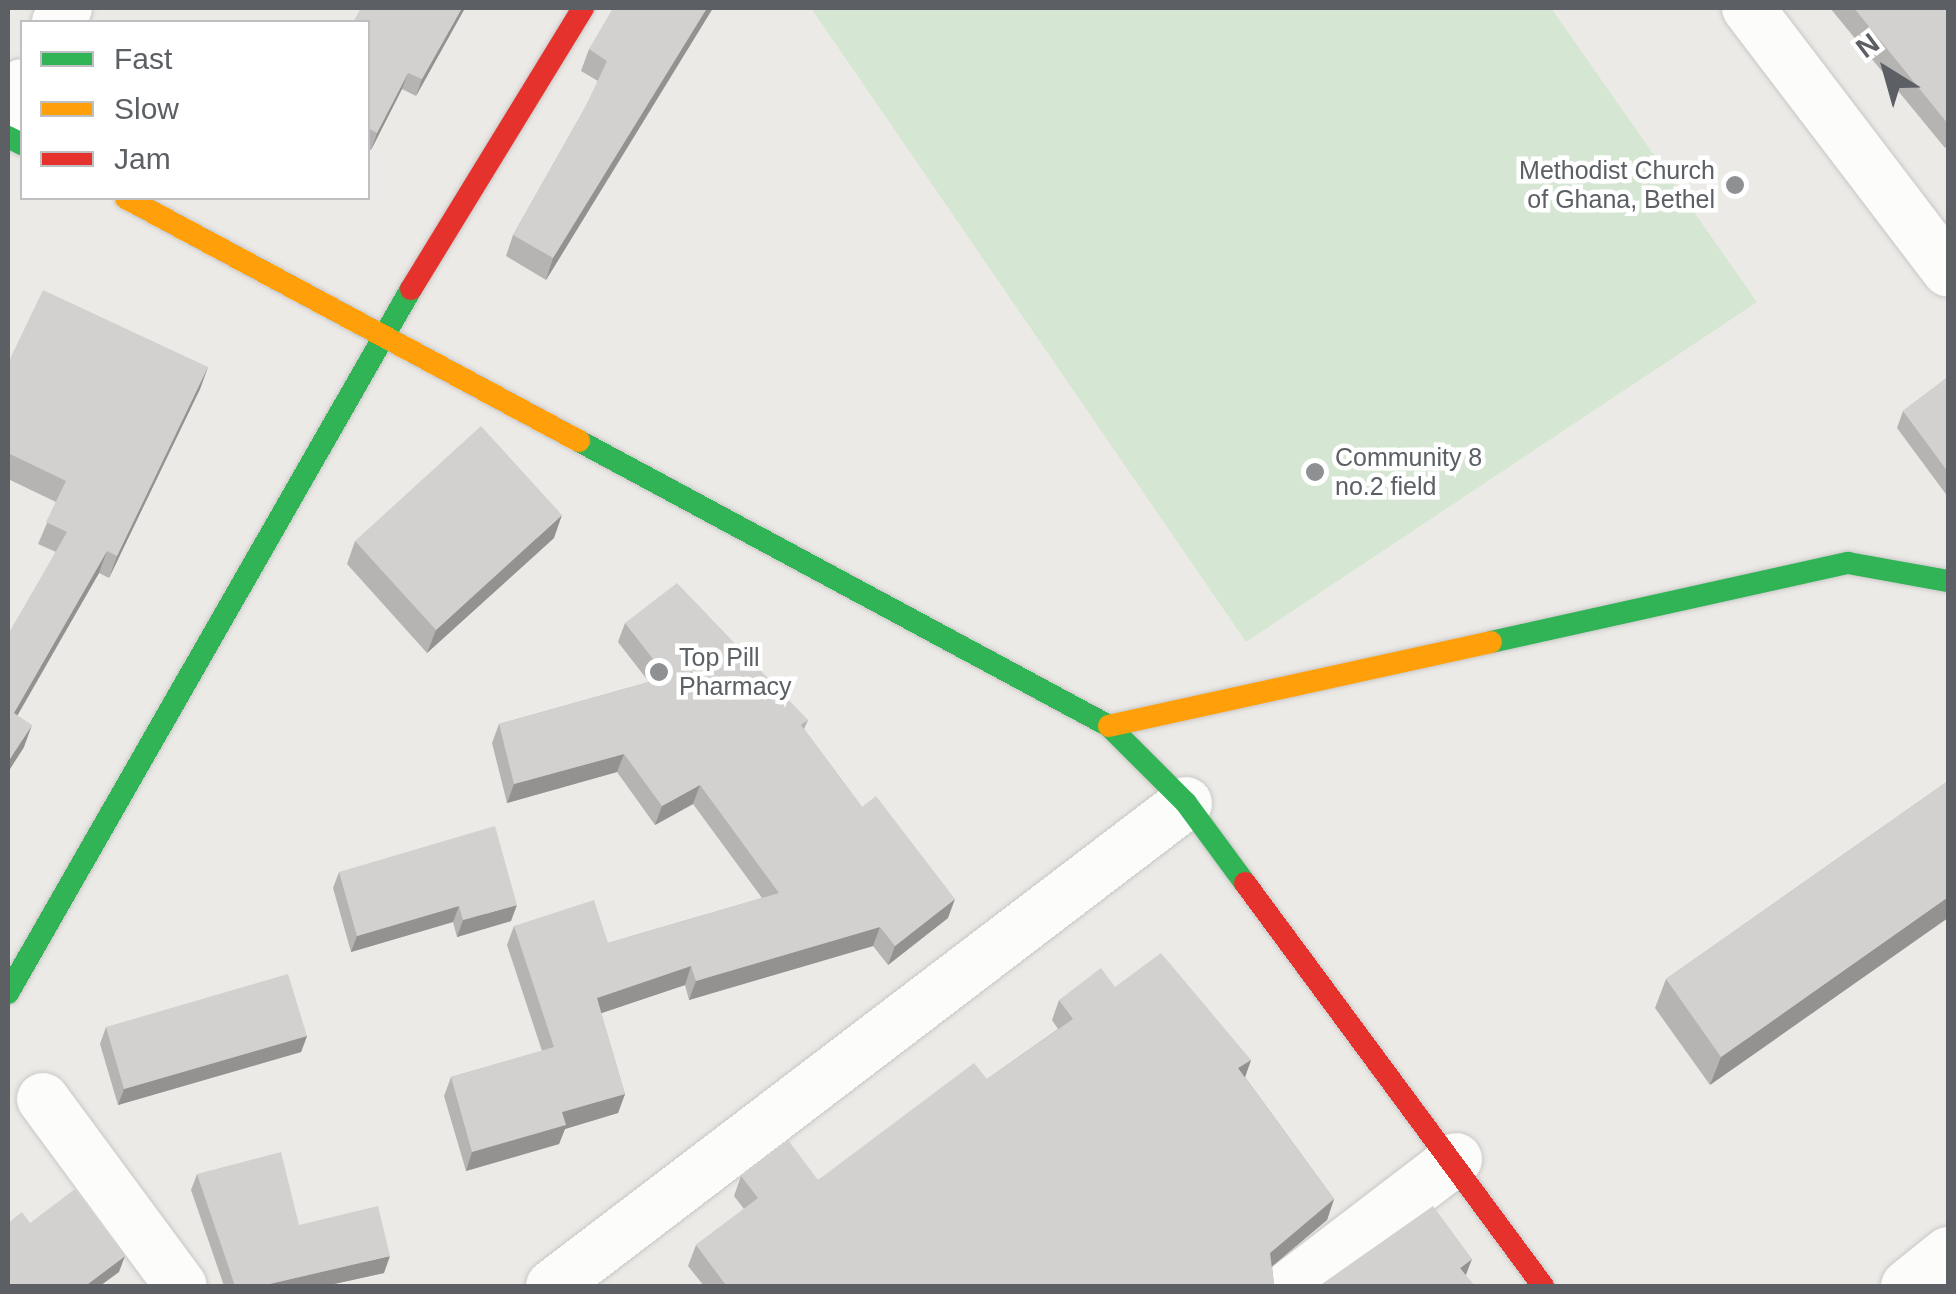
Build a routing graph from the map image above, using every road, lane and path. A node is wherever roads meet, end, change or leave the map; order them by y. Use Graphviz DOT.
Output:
graph roads {
  1 [pos="583,8"];
  2 [pos="1748,8"];
  3 [pos="20,89"];
  4 [pos="8,112"];
  5 [pos="130,200"];
  6 [pos="1940,242"];
  7 [pos="385,331"];
  8 [pos="1948,581"];
  9 [pos="1109,726"];
  10 [pos="1186,802"];
  11 [pos="8,993"];
  12 [pos="43,1099"];
  13 [pos="1456,1159"];
  14 [pos="1948,1253"];
  15 [pos="182,1286"];
  16 [pos="552,1286"];
  17 [pos="1290,1286"];
  18 [pos="1543,1286"];
  19 [pos="1907,1286"];
  1 -- 7 [label="street"];
  2 -- 6 [label="street"];
  3 -- 4 [label="street"];
  5 -- 7 [label="street"];
  7 -- 9 [label="street"];
  7 -- 11 [label="street"];
  8 -- 9 [label="street"];
  9 -- 10 [label="street"];
  10 -- 13 [label="street"];
  10 -- 16 [label="street"];
  12 -- 15 [label="street"];
  13 -- 17 [label="street"];
  13 -- 18 [label="street"];
  14 -- 19 [label="street"];
}
